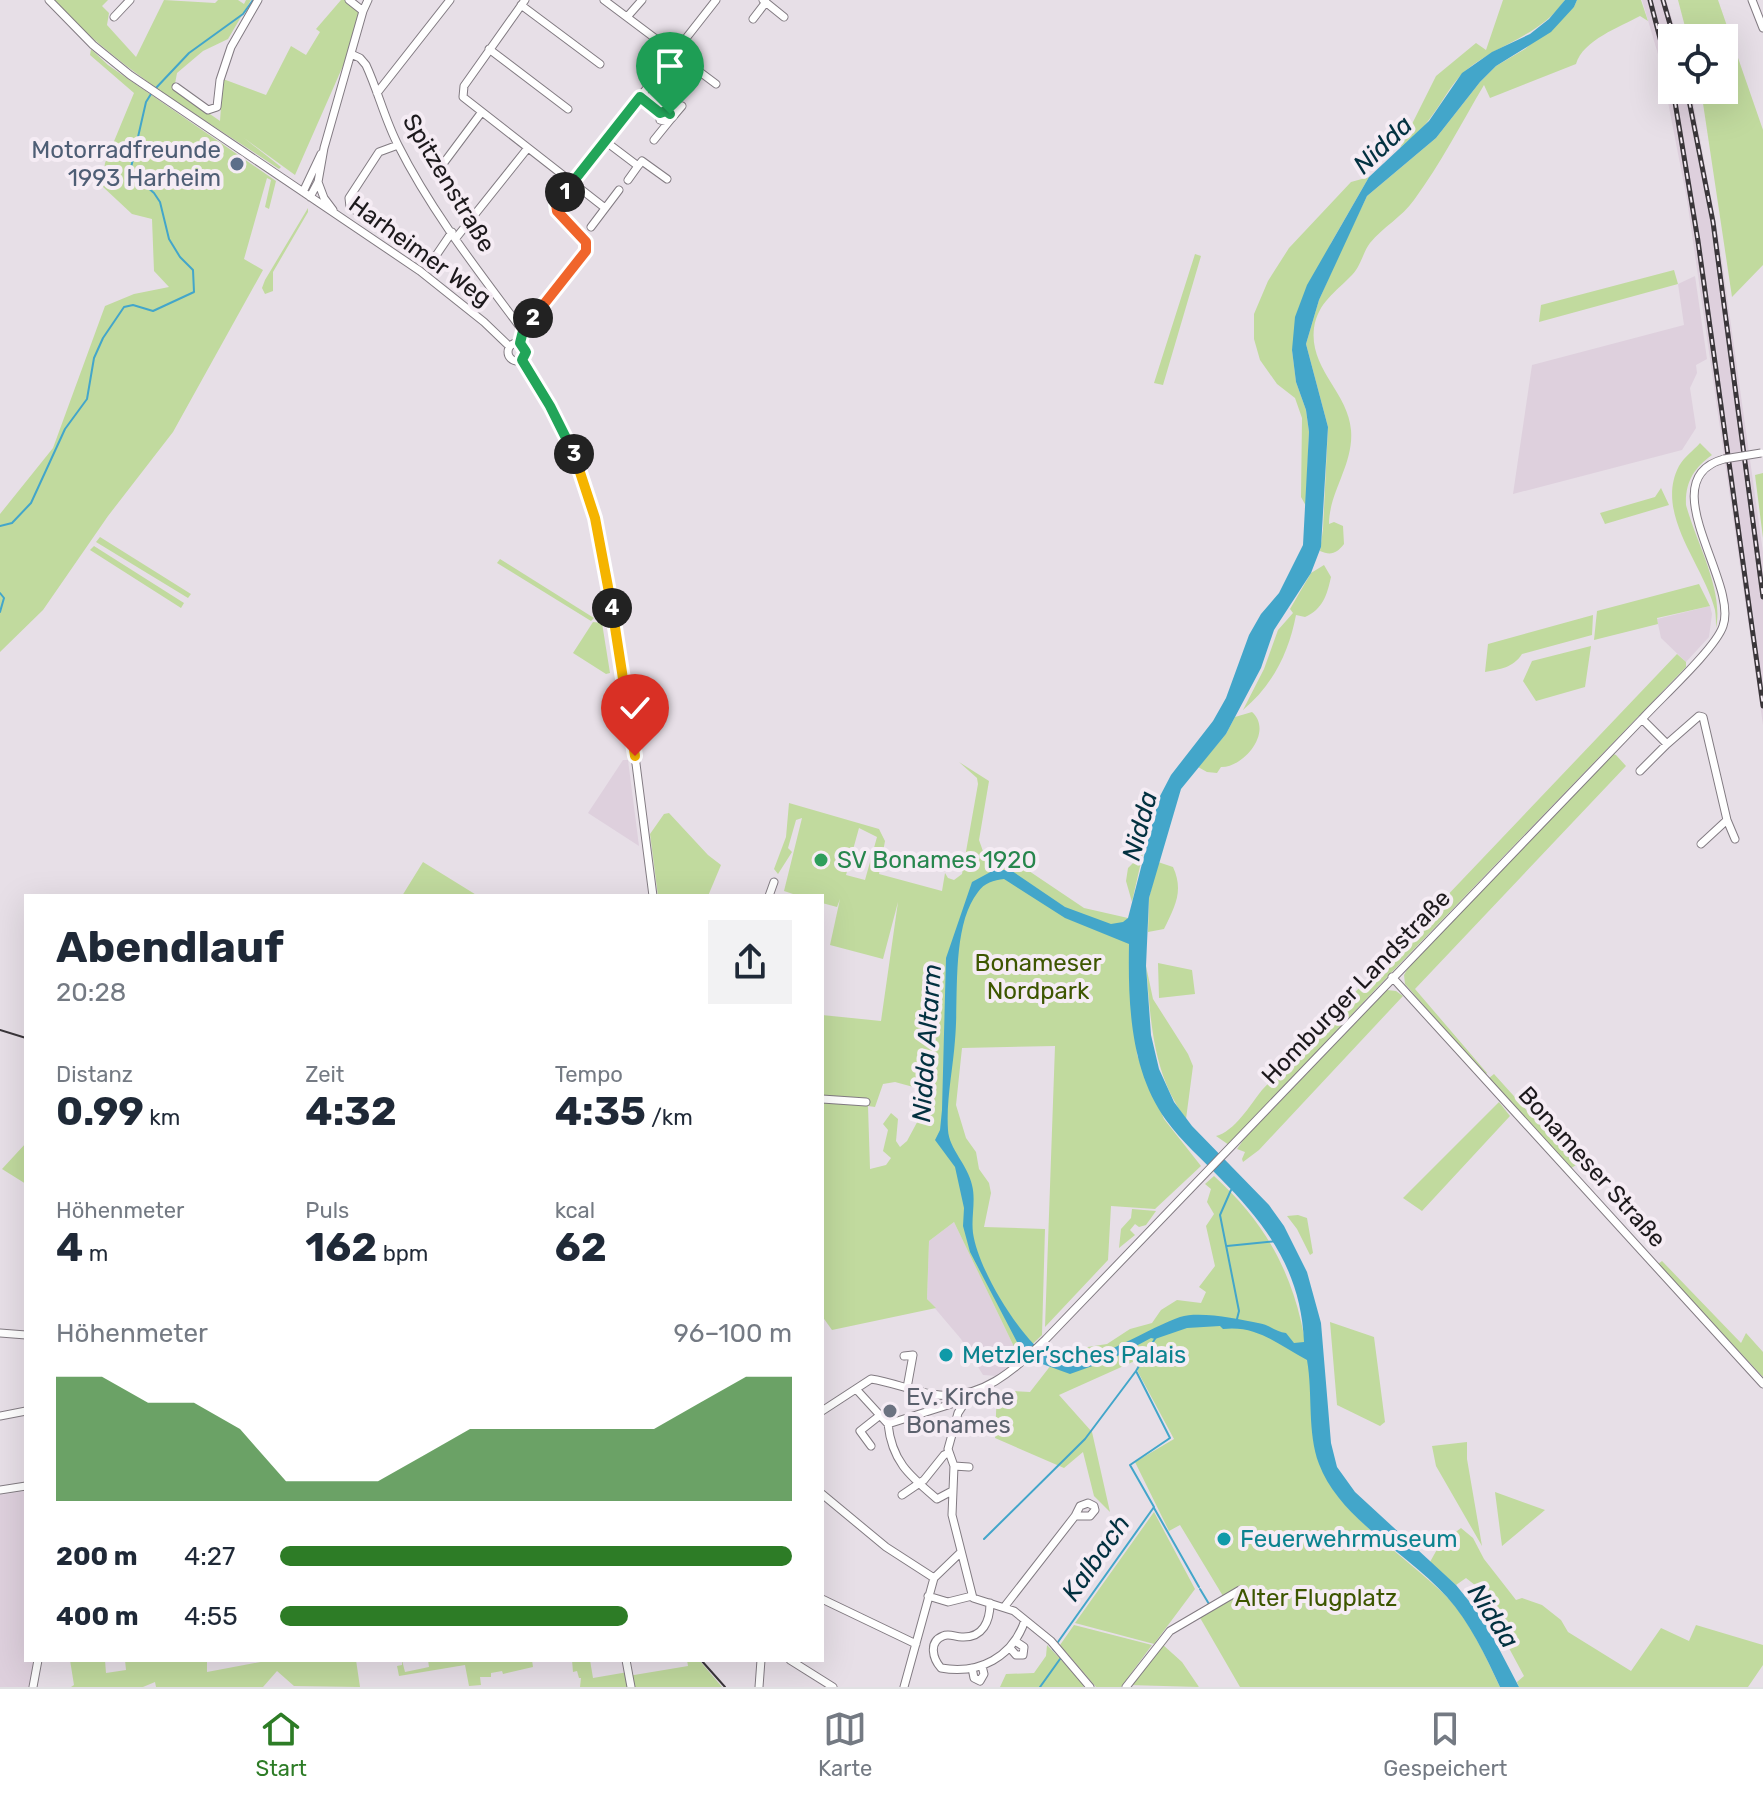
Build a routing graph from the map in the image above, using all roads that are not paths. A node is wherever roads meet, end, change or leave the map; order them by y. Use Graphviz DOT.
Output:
graph roads {
  1 [pos="49,0"];
  2 [pos="130,0"];
  3 [pos="258,0"];
  4 [pos="349,0"];
  5 [pos="368,0"];
  6 [pos="450,0"];
  7 [pos="604,0"];
  8 [pos="642,0"];
  9 [pos="716,0"];
  10 [pos="1752,0"];
  11 [pos="764,1"];
  12 [pos="523,3"];
  13 [pos="363,11"];
  14 [pos="114,17"];
  15 [pos="627,17"];
  16 [pos="784,17"];
  17 [pos="753,19"];
  18 [pos="1763,28"];
  19 [pos="489,49"];
  20 [pos="674,53"];
  21 [pos="351,54"];
  22 [pos="600,64"];
  23 [pos="716,84"];
  24 [pos="176,87"];
  25 [pos="377,93"];
  26 [pos="640,97"];
  27 [pos="682,106"];
  28 [pos="568,109"];
  29 [pos="481,113"];
  30 [pos="670,120"];
  31 [pos="654,140"];
  32 [pos="605,141"];
  33 [pos="398,145"];
  34 [pos="324,148"];
  35 [pos="527,149"];
  36 [pos="638,166"];
  37 [pos="437,172"];
  38 [pos="667,179"];
  39 [pos="628,180"];
  40 [pos="318,182"];
  41 [pos="572,183"];
  42 [pos="619,190"];
  43 [pos="306,194"];
  44 [pos="605,208"];
  45 [pos="337,214"];
  46 [pos="591,227"];
  47 [pos="454,235"];
  48 [pos="523,331"];
  49 [pos="520,343"];
  50 [pos="509,346"];
  51 [pos="522,360"];
  52 [pos="1762,453"];
  53 [pos="1642,719"];
  54 [pos="1667,744"];
  55 [pos="1640,771"];
  56 [pos="1727,820"];
  57 [pos="1735,839"];
  58 [pos="1701,844"];
  59 [pos="774,882"];
  60 [pos="653,894"];
  61 [pos="770,894"];
  62 [pos="1392,977"];
  63 [pos="824,1099"];
  64 [pos="866,1102"];
  65 [pos="0,1333"];
  66 [pos="24,1335"];
  67 [pos="904,1356"];
  68 [pos="1763,1384"];
  69 [pos="907,1388"];
  70 [pos="856,1389"];
  71 [pos="959,1398"];
  72 [pos="824,1410"];
  73 [pos="24,1411"];
  74 [pos="0,1416"];
  75 [pos="879,1416"];
  76 [pos="888,1424"];
  77 [pos="871,1446"];
  78 [pos="949,1453"];
  79 [pos="954,1466"];
  80 [pos="969,1467"];
  81 [pos="919,1484"];
  82 [pos="24,1486"];
  83 [pos="0,1490"];
  84 [pos="952,1491"];
  85 [pos="902,1495"];
  86 [pos="824,1496"];
  87 [pos="1075,1516"];
  88 [pos="960,1553"];
  89 [pos="934,1578"];
  90 [pos="1240,1590"];
  91 [pos="928,1596"];
  92 [pos="972,1596"];
  93 [pos="824,1600"];
  94 [pos="990,1603"];
  95 [pos="1005,1606"];
  96 [pos="1025,1620"];
  97 [pos="916,1644"];
  98 [pos="38,1662"];
  99 [pos="626,1662"];
  100 [pos="761,1662"];
  101 [pos="793,1662"];
  102 [pos="982,1666"];
  103 [pos="972,1668"];
  104 [pos="824,1685"];
  105 [pos="33,1687"];
  106 [pos="631,1687"];
  107 [pos="759,1687"];
  108 [pos="833,1687"];
  109 [pos="904,1687"];
  110 [pos="1090,1687"];
  111 [pos="1126,1687"];
  1 -- 43 [label="street, Harheimer Weg"];
  2 -- 14 [label="street"];
  3 -- 24 [label="street"];
  4 -- 13 [label="street"];
  5 -- 13 [label="street"];
  6 -- 25 [label="street"];
  7 -- 15 [label="street"];
  8 -- 15 [label="street"];
  9 -- 20 [label="street"];
  10 -- 18 [label="street"];
  11 -- 16 [label="street"];
  11 -- 17 [label="street"];
  12 -- 19 [label="street"];
  12 -- 22 [label="street"];
  13 -- 21 [label="street"];
  15 -- 20 [label="street"];
  19 -- 28 [label="street"];
  19 -- 29 [label="street"];
  20 -- 23 [label="street"];
  20 -- 26 [label="street"];
  21 -- 25 [label="street, Spitzenstraße"];
  21 -- 34 [label="street"];
  25 -- 33 [label="street, Spitzenstraße"];
  26 -- 30 [label="street"];
  26 -- 32 [label="street"];
  27 -- 30 [label="street"];
  29 -- 35 [label="street"];
  29 -- 37 [label="street"];
  30 -- 31 [label="street"];
  32 -- 36 [label="street"];
  32 -- 41 [label="street"];
  33 -- 47 [label="street, Spitzenstraße"];
  33 -- 47 [label="street"];
  34 -- 40 [label="street"];
  34 -- 43 [label="street"];
  35 -- 41 [label="street"];
  35 -- 47 [label="street"];
  36 -- 38 [label="street"];
  36 -- 39 [label="street"];
  40 -- 43 [label="street"];
  40 -- 45 [label="street"];
  41 -- 44 [label="street"];
  41 -- 48 [label="street"];
  42 -- 44 [label="street"];
  43 -- 45 [label="street, Harheimer Weg"];
  44 -- 46 [label="street"];
  45 -- 50 [label="street, Harheimer Weg"];
  47 -- 48 [label="street, Spitzenstraße"];
  48 -- 49 [label="street"];
  49 -- 50 [label="street"];
  49 -- 51 [label="street"];
  50 -- 51 [label="street"];
  51 -- 60 [label="street"];
  52 -- 53 [label="street, Homburger Landstraße, bridge"];
  53 -- 54 [label="street"];
  53 -- 62 [label="street, Homburger Landstraße"];
  54 -- 55 [label="street"];
  54 -- 56 [label="street"];
  56 -- 57 [label="street"];
  56 -- 58 [label="street"];
  59 -- 61 [label="street"];
  62 -- 68 [label="street, Bonameser Straße"];
  62 -- 71 [label="street, Homburger Landstraße"];
  63 -- 64 [label="street"];
  65 -- 66 [label="street"];
  67 -- 69 [label="street"];
  69 -- 70 [label="street"];
  69 -- 71 [label="street"];
  70 -- 72 [label="street"];
  70 -- 75 [label="street"];
  71 -- 76 [label="street, Homburger Landstraße"];
  71 -- 78 [label="street"];
  73 -- 74 [label="street"];
  75 -- 76 [label="street"];
  75 -- 77 [label="street"];
  76 -- 81 [label="street"];
  78 -- 79 [label="street"];
  78 -- 81 [label="street"];
  79 -- 80 [label="street"];
  79 -- 84 [label="street"];
  81 -- 84 [label="street"];
  81 -- 85 [label="street"];
  82 -- 83 [label="street"];
  84 -- 88 [label="street"];
  86 -- 89 [label="street"];
  87 -- 95 [label="street"];
  88 -- 89 [label="street"];
  88 -- 92 [label="street"];
  89 -- 91 [label="street"];
  90 -- 111 [label="street"];
  91 -- 92 [label="street"];
  91 -- 97 [label="street"];
  92 -- 94 [label="street"];
  93 -- 97 [label="street"];
  94 -- 95 [label="street"];
  94 -- 103 [label="street"];
  95 -- 96 [label="street"];
  96 -- 102 [label="street"];
  96 -- 110 [label="street"];
  97 -- 109 [label="street"];
  98 -- 105 [label="street"];
  99 -- 106 [label="street"];
  100 -- 107 [label="street"];
  101 -- 104 [label="street"];
  102 -- 103 [label="street"];
  102 -- 103 [label="street"];
  104 -- 108 [label="street"];
}
